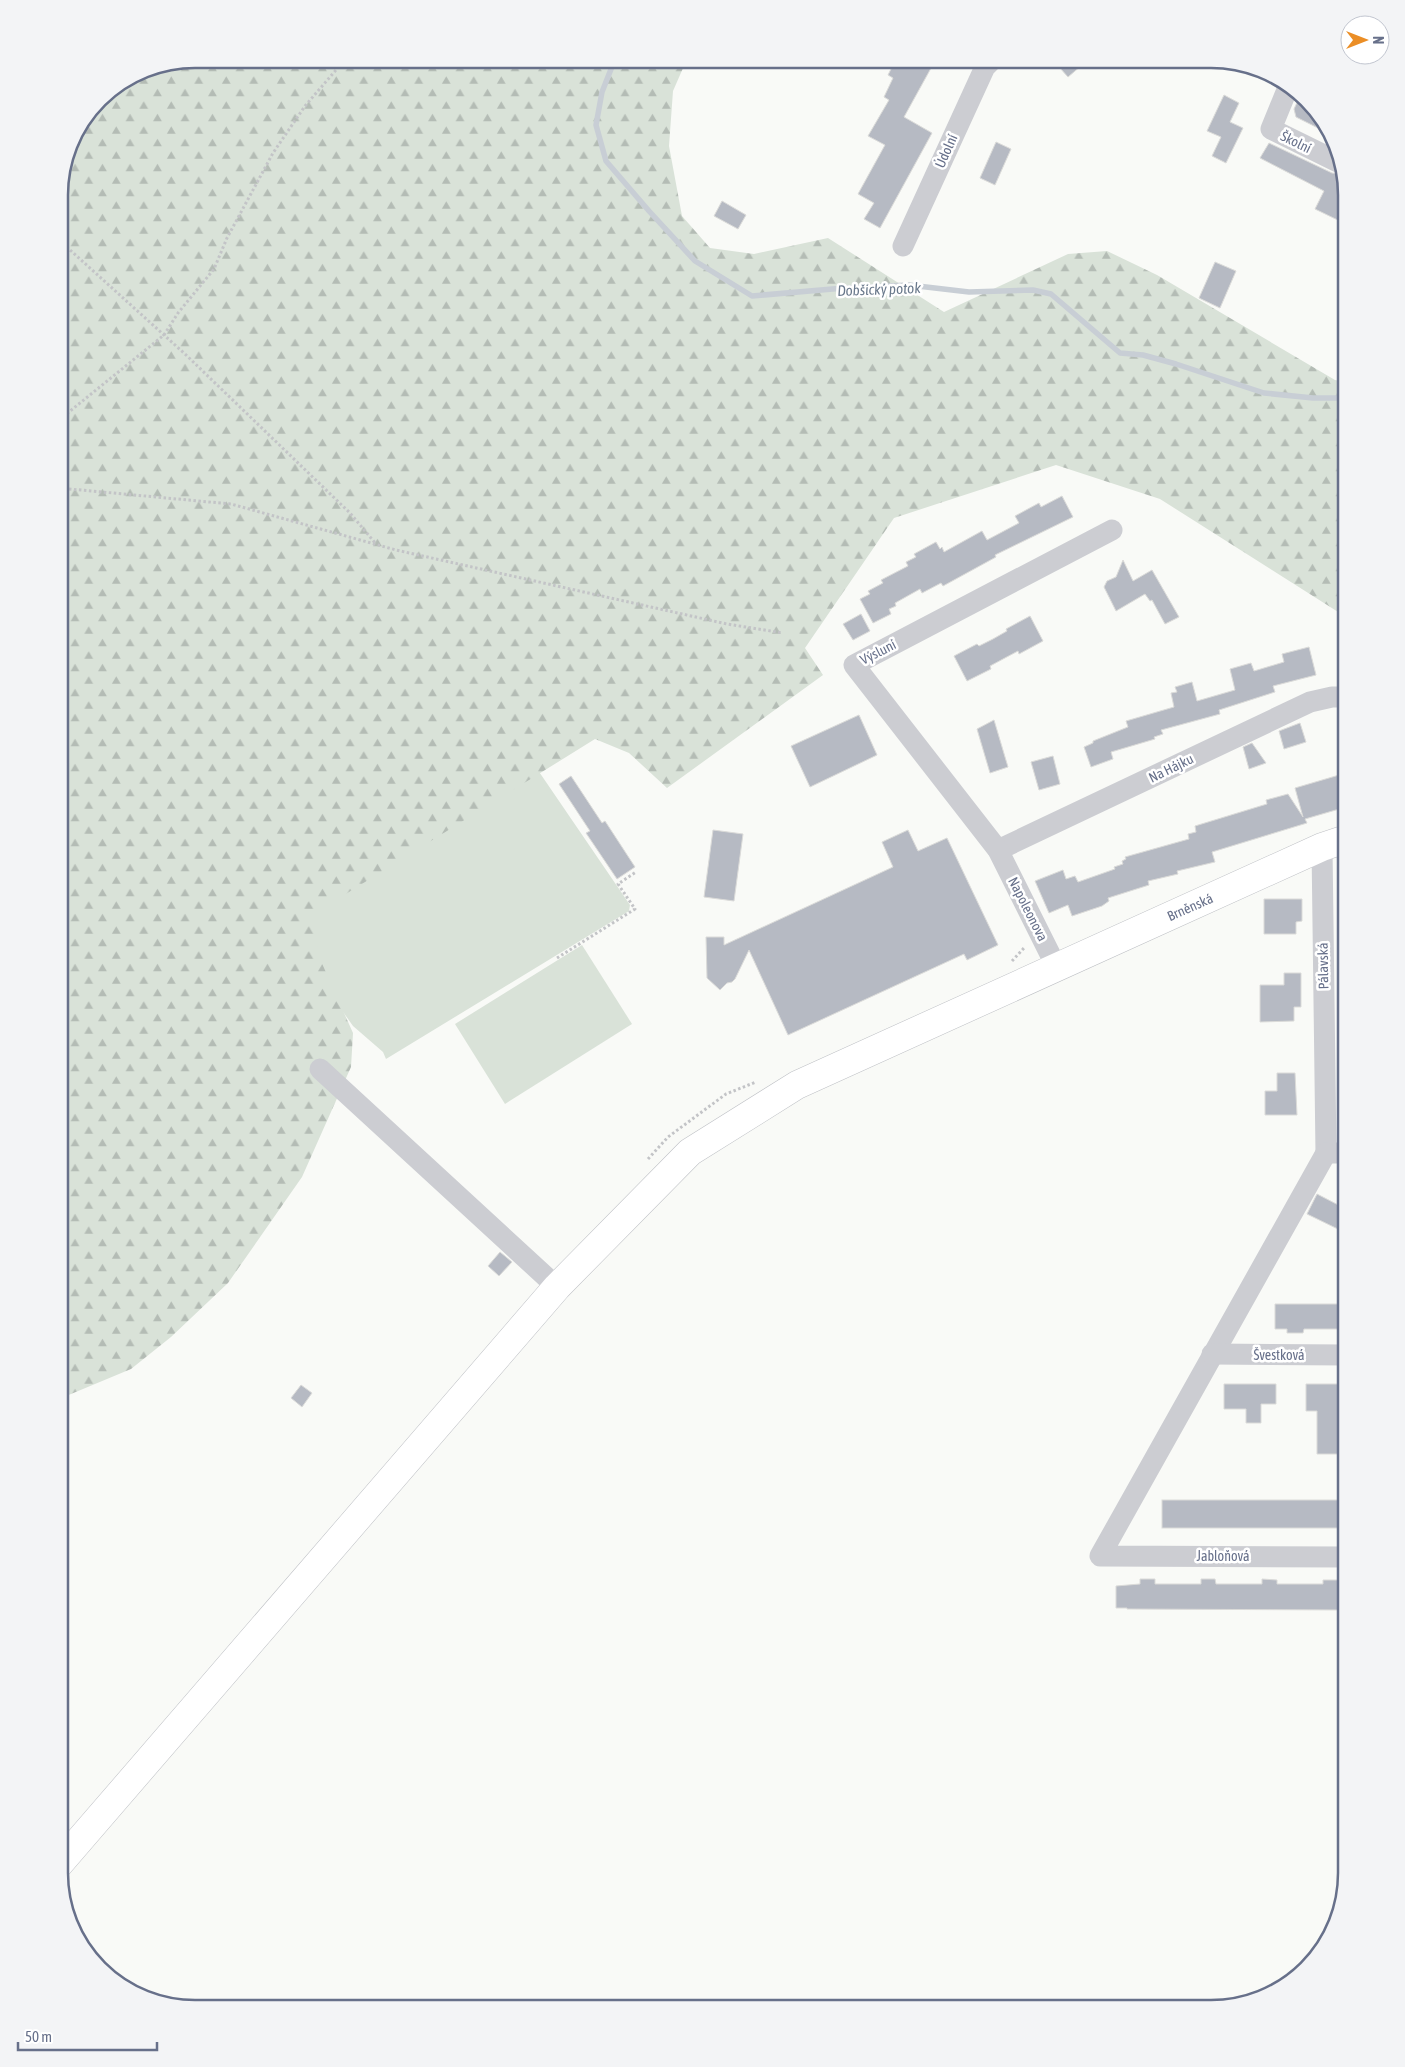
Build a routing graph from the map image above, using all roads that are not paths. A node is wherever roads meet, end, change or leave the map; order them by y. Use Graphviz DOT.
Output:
graph roads {
  1 [pos="985,68"];
  2 [pos="1286,93"];
  3 [pos="1332,159"];
  4 [pos="903,246"];
  5 [pos="1112,530"];
  6 [pos="1338,697"];
  7 [pos="1334,843"];
  8 [pos="998,850"];
  9 [pos="1046,973"];
  10 [pos="320,1069"];
  11 [pos="1336,1153"];
  12 [pos="558,1286"];
  13 [pos="1212,1354"];
  14 [pos="1338,1355"];
  15 [pos="1338,1557"];
  16 [pos="68,1854"];
  1 -- 4 [label="street, Údolní"];
  2 -- 3 [label="street, Školní"];
  5 -- 8 [label="street, Výsluní"];
  6 -- 8 [label="street, Na Hájku"];
  7 -- 9 [label="main road, Brněnská"];
  7 -- 11 [label="street, Pálavská"];
  8 -- 9 [label="street, Napoleonova"];
  9 -- 12 [label="main road, Brněnská"];
  10 -- 12 [label="street"];
  11 -- 13 [label="street"];
  12 -- 16 [label="main road, Brněnská"];
  13 -- 14 [label="street, Švestková"];
  13 -- 15 [label="street, Jabloňová"];
}
